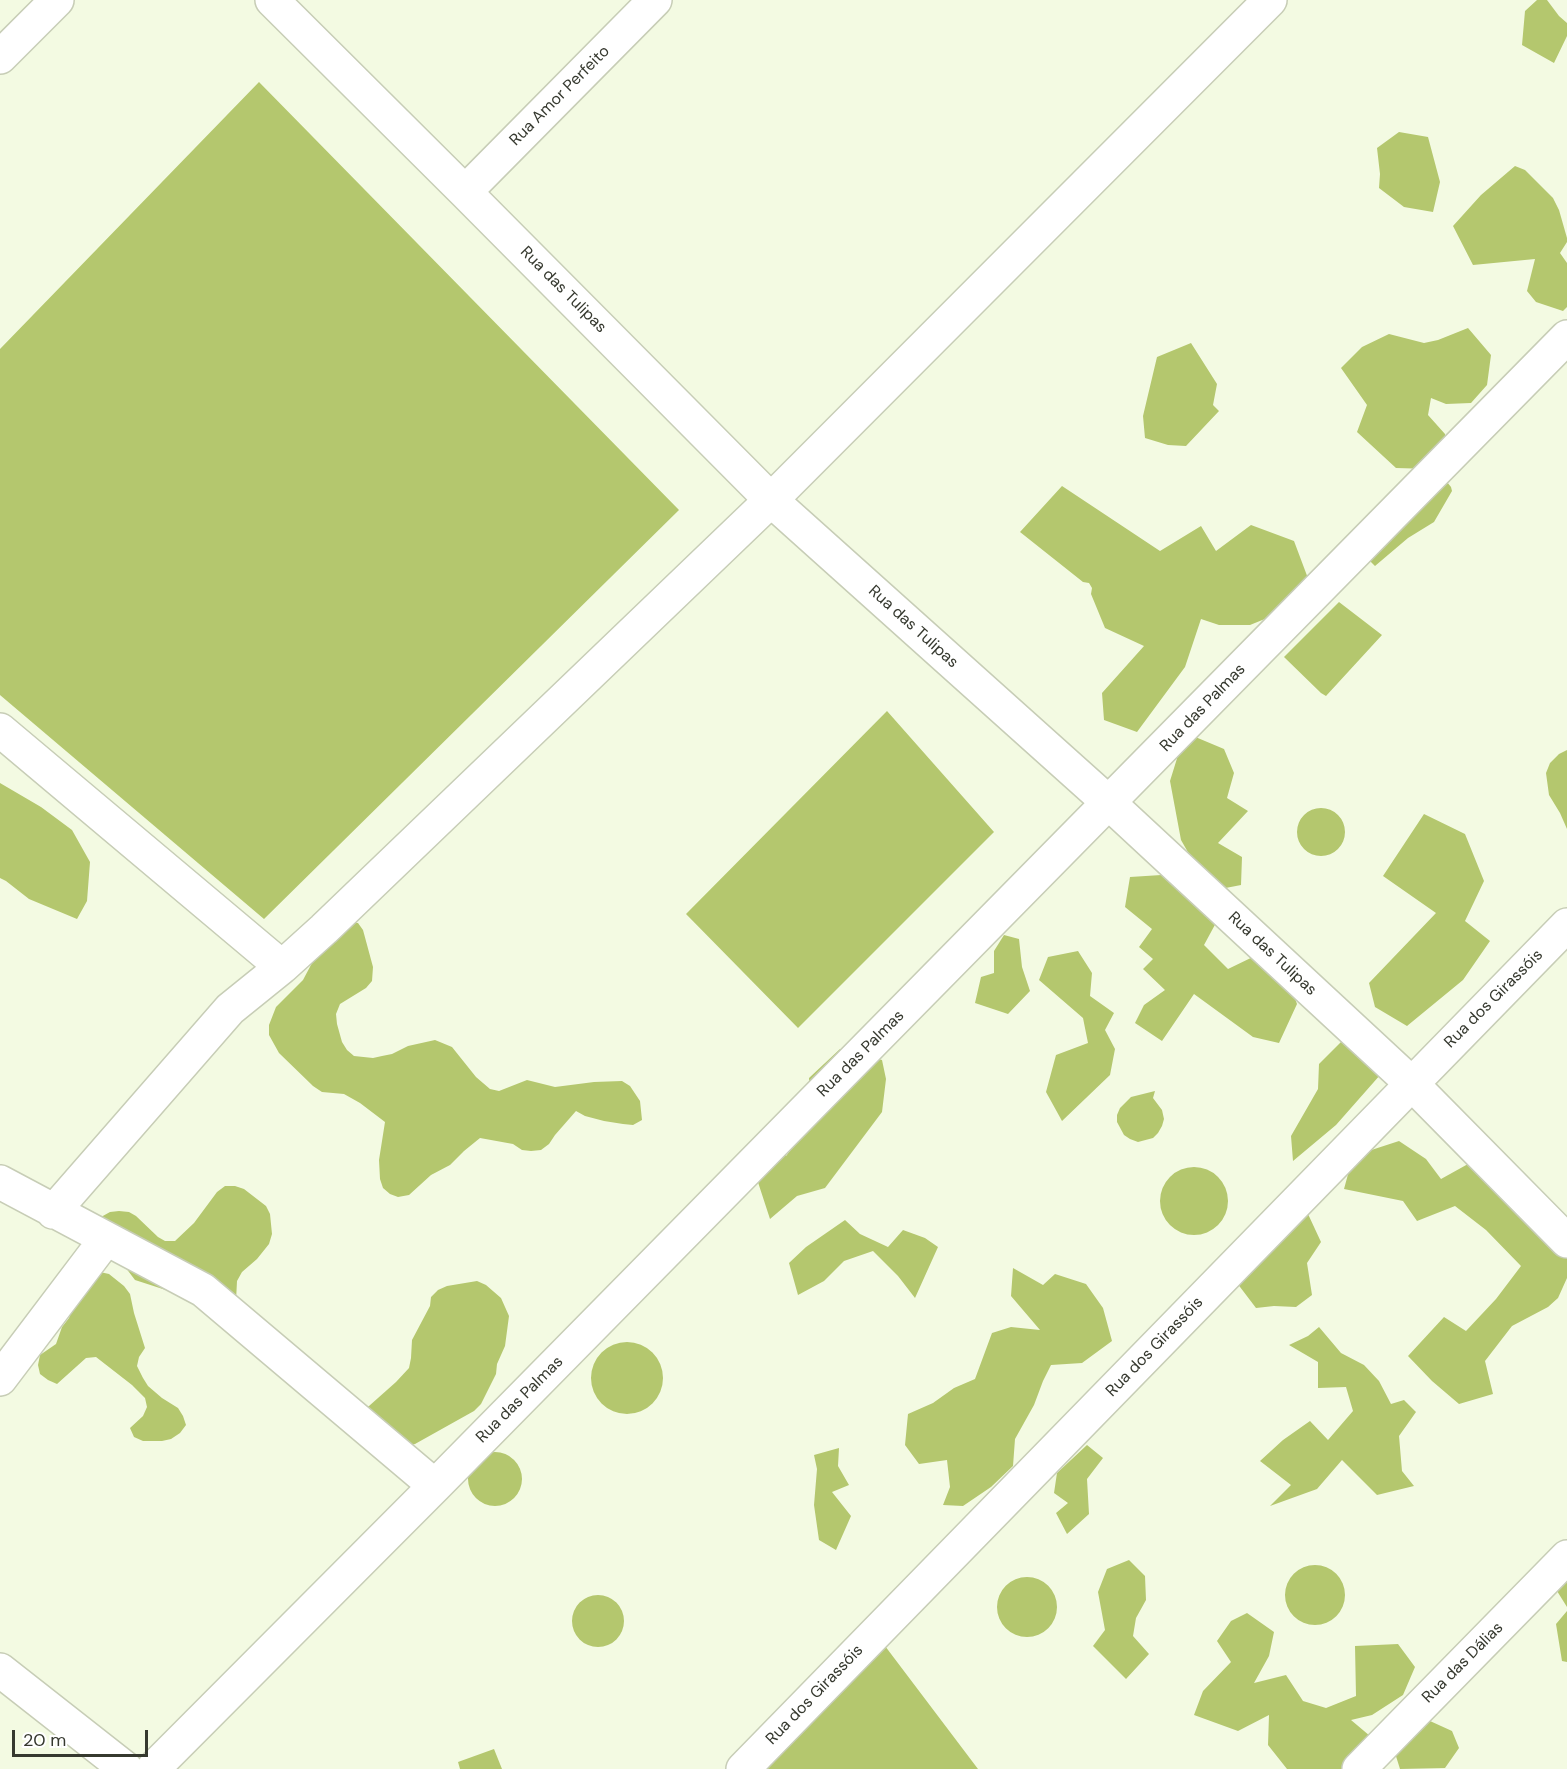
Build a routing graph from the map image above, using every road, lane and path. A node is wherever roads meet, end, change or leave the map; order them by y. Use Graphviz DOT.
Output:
graph roads {
  1 [pos="57,0"];
  2 [pos="272,0"];
  3 [pos="655,0"];
  4 [pos="1270,0"];
  5 [pos="0,57"];
  6 [pos="465,192"];
  7 [pos="1567,337"];
  8 [pos="771,500"];
  9 [pos="0,730"];
  10 [pos="1110,803"];
  11 [pos="1567,925"];
  12 [pos="282,967"];
  13 [pos="1411,1083"];
  14 [pos="0,1182"];
  15 [pos="53,1212"];
  16 [pos="106,1239"];
  17 [pos="1567,1241"];
  18 [pos="0,1379"];
  19 [pos="435,1486"];
  20 [pos="1567,1557"];
  21 [pos="0,1670"];
  22 [pos="126,1769"];
  23 [pos="153,1769"];
  24 [pos="743,1769"];
  25 [pos="1359,1769"];
  1 -- 5 [label="street"];
  2 -- 6 [label="street, Rua das Tulipas"];
  3 -- 6 [label="street, Rua Amor Perfeito"];
  4 -- 8 [label="street"];
  6 -- 8 [label="street, Rua das Tulipas"];
  7 -- 10 [label="street, Rua das Palmas"];
  8 -- 10 [label="street, Rua das Tulipas"];
  8 -- 12 [label="street"];
  9 -- 12 [label="street"];
  10 -- 13 [label="street, Rua das Tulipas"];
  10 -- 19 [label="street, Rua das Palmas"];
  11 -- 13 [label="street, Rua dos Girassóis"];
  12 -- 15 [label="street"];
  13 -- 17 [label="street, Rua das Tulipas"];
  13 -- 24 [label="street, Rua dos Girassóis"];
  14 -- 15 [label="street"];
  15 -- 16 [label="street"];
  16 -- 18 [label="street"];
  16 -- 19 [label="street"];
  19 -- 23 [label="street, Rua das Palmas"];
  20 -- 25 [label="street, Rua das Dálias"];
  21 -- 22 [label="street"];
}
